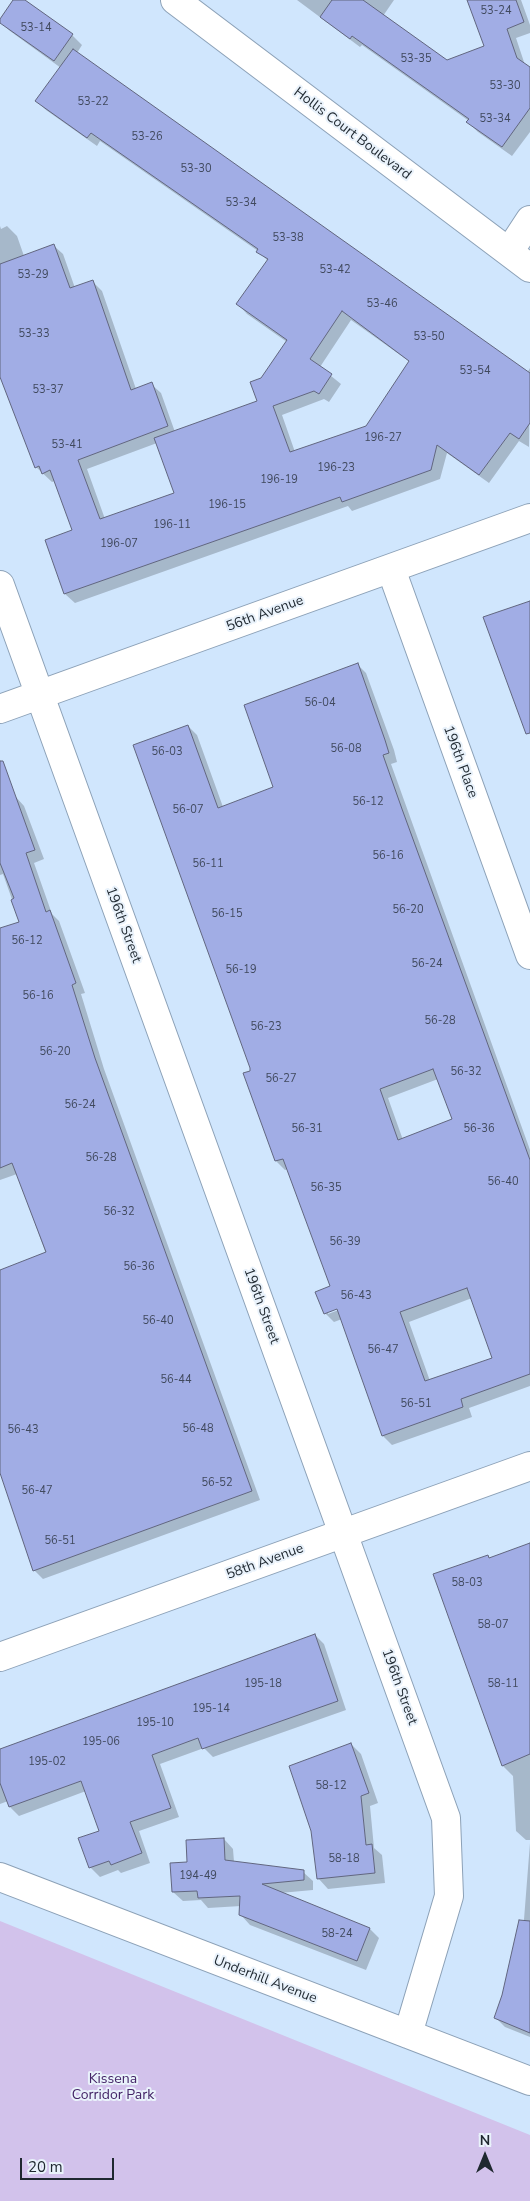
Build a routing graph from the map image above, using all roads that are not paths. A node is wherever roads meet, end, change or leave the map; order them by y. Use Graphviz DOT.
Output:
graph roads {
  1 [pos="174,0"];
  2 [pos="530,220"];
  3 [pos="520,260"];
  4 [pos="530,518"];
  5 [pos="391,569"];
  6 [pos="0,585"];
  7 [pos="40,695"];
  8 [pos="0,709"];
  9 [pos="530,955"];
  10 [pos="530,1466"];
  11 [pos="343,1534"];
  12 [pos="0,1657"];
  13 [pos="0,1877"];
  14 [pos="408,2034"];
  15 [pos="530,2081"];
  1 -- 3 [label="street, Hollis Court Boulevard"];
  2 -- 3 [label="street"];
  4 -- 5 [label="street, 56th Avenue"];
  5 -- 7 [label="street, 56th Avenue"];
  5 -- 9 [label="street, 196th Place"];
  6 -- 7 [label="street, 196th Street"];
  7 -- 8 [label="street, 56th Avenue"];
  7 -- 11 [label="street, 196th Street"];
  10 -- 11 [label="street, 58th Avenue"];
  11 -- 12 [label="street, 58th Avenue"];
  11 -- 14 [label="street, 196th Street"];
  13 -- 14 [label="street, Underhill Avenue"];
  14 -- 15 [label="street, Underhill Avenue"];
}
